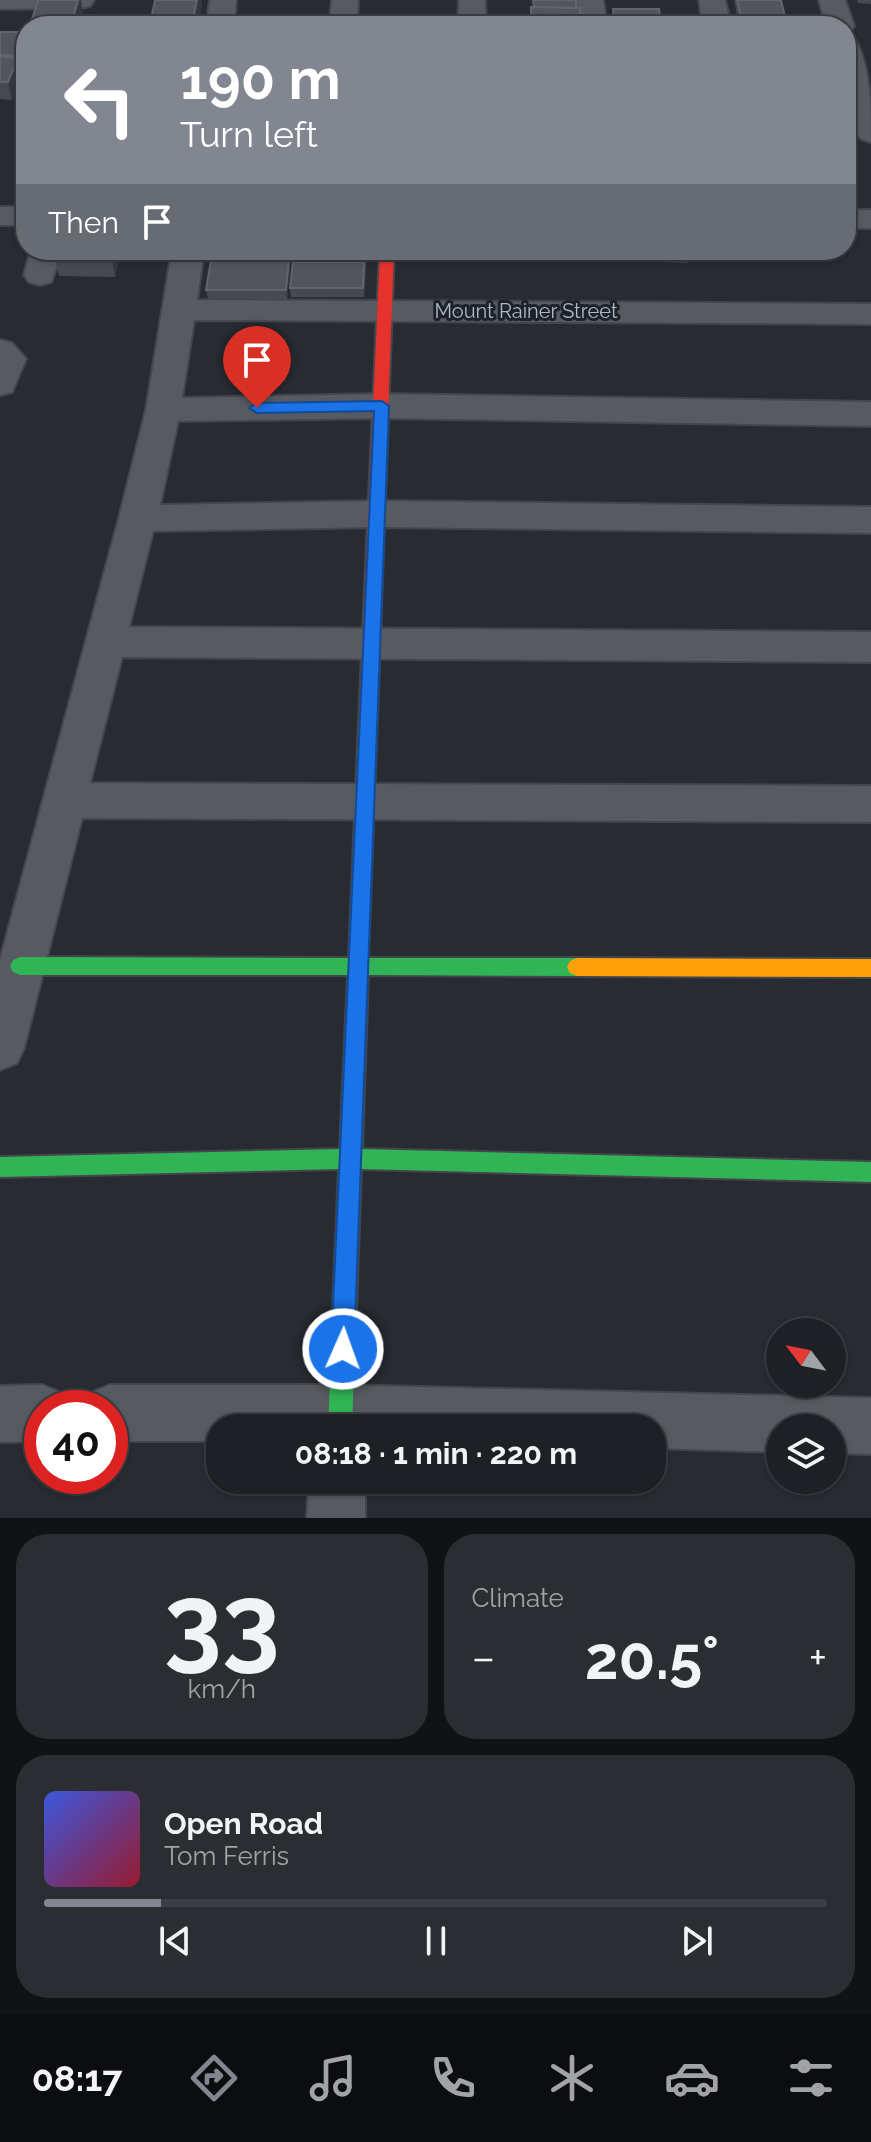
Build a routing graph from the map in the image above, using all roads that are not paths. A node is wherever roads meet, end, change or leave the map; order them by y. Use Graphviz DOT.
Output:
graph roads {
  1 [pos="81,0"];
  2 [pos="0,1"];
  3 [pos="856,81"];
  4 [pos="871,133"];
  5 [pos="187,260"];
  6 [pos="387,260"];
  7 [pos="180,310"];
  8 [pos="386,310"];
  9 [pos="871,314"];
  10 [pos="0,351"];
  11 [pos="0,384"];
  12 [pos="382,406"];
  13 [pos="163,410"];
  14 [pos="871,414"];
  15 [pos="377,514"];
  16 [pos="138,518"];
  17 [pos="871,520"];
  18 [pos="104,642"];
  19 [pos="372,643"];
  20 [pos="871,647"];
  21 [pos="63,800"];
  22 [pos="365,802"];
  23 [pos="871,804"];
  24 [pos="20,966"];
  25 [pos="359,967"];
  26 [pos="871,968"];
  27 [pos="0,1048"];
  28 [pos="351,1159"];
  29 [pos="0,1167"];
  30 [pos="871,1172"];
  31 [pos="24,1413"];
  32 [pos="0,1414"];
  33 [pos="128,1414"];
  34 [pos="340,1414"];
  35 [pos="206,1416"];
  36 [pos="666,1424"];
  37 [pos="871,1426"];
  38 [pos="337,1494"];
  39 [pos="336,1518"];
  1 -- 2 [label="street"];
  3 -- 4 [label="street"];
  5 -- 7 [label="street"];
  6 -- 8 [label="street"];
  7 -- 8 [label="street, Mount Rainer Street"];
  7 -- 13 [label="street"];
  8 -- 9 [label="street, Mount Rainer Street"];
  8 -- 12 [label="street"];
  10 -- 11 [label="street"];
  12 -- 13 [label="street"];
  12 -- 14 [label="street"];
  12 -- 15 [label="street"];
  13 -- 16 [label="street"];
  15 -- 16 [label="street"];
  15 -- 17 [label="street"];
  15 -- 19 [label="street"];
  16 -- 18 [label="street"];
  18 -- 19 [label="street"];
  18 -- 21 [label="street"];
  19 -- 20 [label="street"];
  19 -- 22 [label="street"];
  21 -- 22 [label="street"];
  21 -- 24 [label="street"];
  22 -- 23 [label="street"];
  22 -- 25 [label="street"];
  24 -- 25 [label="street"];
  24 -- 27 [label="street"];
  25 -- 26 [label="street"];
  25 -- 28 [label="street"];
  28 -- 29 [label="street"];
  28 -- 30 [label="street"];
  28 -- 34 [label="street"];
  31 -- 32 [label="street"];
  33 -- 35 [label="street"];
  36 -- 37 [label="street"];
  38 -- 39 [label="street"];
}
